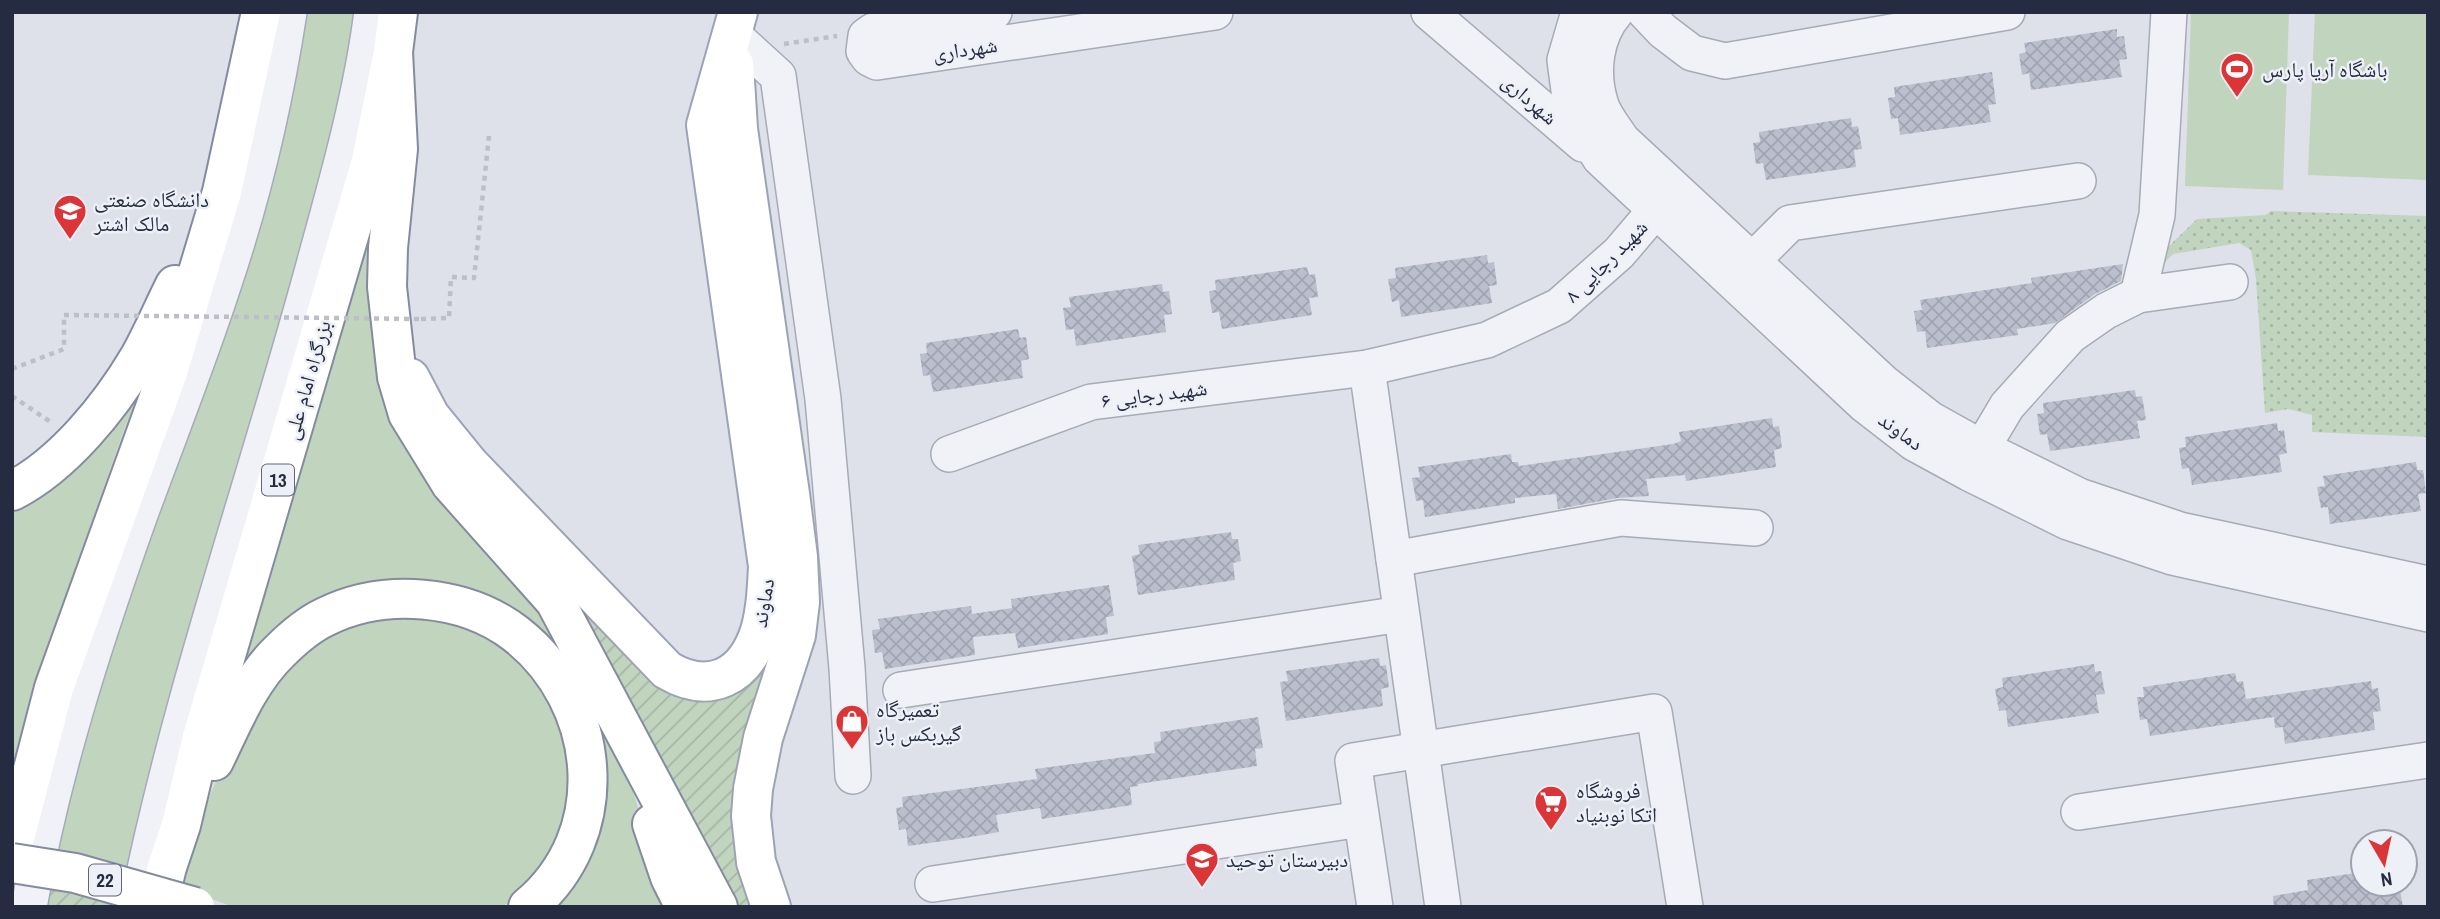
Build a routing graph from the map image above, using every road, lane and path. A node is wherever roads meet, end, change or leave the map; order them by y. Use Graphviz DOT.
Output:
graph roads {
  1 [pos="261,12"];
  2 [pos="289,12"];
  3 [pos="372,12"];
  4 [pos="398,12"];
  5 [pos="994,12"];
  6 [pos="1215,12"];
  7 [pos="1429,12"];
  8 [pos="1579,12"];
  9 [pos="1616,12"];
  10 [pos="1645,12"];
  11 [pos="2007,12"];
  12 [pos="2169,12"];
  13 [pos="735,23"];
  14 [pos="873,31"];
  15 [pos="393,52"];
  16 [pos="778,76"];
  17 [pos="489,135"];
  18 [pos="1600,158"];
  19 [pos="2078,181"];
  20 [pos="222,192"];
  21 [pos="1665,200"];
  22 [pos="1742,271"];
  23 [pos="2230,282"];
  24 [pos="2138,295"];
  25 [pos="406,332"];
  26 [pos="1367,368"];
  27 [pos="12,369"];
  28 [pos="12,396"];
  29 [pos="77,440"];
  30 [pos="1982,448"];
  31 [pos="949,454"];
  32 [pos="12,491"];
  33 [pos="1755,528"];
  34 [pos="1394,559"];
  35 [pos="2428,584"];
  36 [pos="1401,614"];
  37 [pos="2428,614"];
  38 [pos="901,690"];
  39 [pos="625,731"];
  40 [pos="1420,750"];
  41 [pos="2428,760"];
  42 [pos="853,776"];
  43 [pos="2079,812"];
  44 [pos="1361,819"];
  45 [pos="181,825"];
  46 [pos="12,850"];
  47 [pos="12,863"];
  48 [pos="933,884"];
  49 [pos="29,907"];
  50 [pos="137,907"];
  51 [pos="157,907"];
  52 [pos="195,907"];
  53 [pos="528,907"];
  54 [pos="685,907"];
  55 [pos="718,907"];
  56 [pos="771,907"];
  57 [pos="1376,907"];
  58 [pos="1443,907"];
  59 [pos="1685,907"];
  1 -- 20 [label="main road"];
  2 -- 49 [label="street"];
  3 -- 50 [label="street"];
  4 -- 15 [label="main road, بزرگراه امام علی / 13"];
  5 -- 14 [label="street, شهرداری"];
  6 -- 14 [label="street, شهرداری"];
  7 -- 18 [label="street, شهرداری"];
  8 -- 18 [label="street, دماوند"];
  9 -- 21 [label="street, دماوند"];
  10 -- 11 [label="street"];
  12 -- 24 [label="street"];
  13 -- 16 [label="street"];
  13 -- 25 [label="main road, دماوند"];
  13 -- 56 [label="main road, دماوند"];
  14 -- 16 [label="path"];
  15 -- 25 [label="main road"];
  15 -- 45 [label="main road, بزرگراه امام علی / 13"];
  16 -- 42 [label="street"];
  17 -- 25 [label="path"];
  18 -- 21 [label="street, دماوند"];
  19 -- 22 [label="street"];
  20 -- 29 [label="main road"];
  20 -- 46 [label="main road"];
  21 -- 22 [label="street, دماوند"];
  21 -- 26 [label="street, شهید رجایی ۸"];
  22 -- 30 [label="street, دماوند"];
  22 -- 37 [label="street, دماوند"];
  23 -- 24 [label="street"];
  24 -- 30 [label="street"];
  25 -- 27 [label="path, bridge"];
  25 -- 39 [label="main road"];
  26 -- 31 [label="street, شهید رجایی ۶"];
  26 -- 34 [label="street"];
  28 -- 29 [label="path"];
  29 -- 32 [label="main road"];
  30 -- 35 [label="street, دماوند"];
  33 -- 34 [label="street"];
  34 -- 36 [label="street"];
  36 -- 38 [label="street"];
  36 -- 40 [label="street"];
  39 -- 54 [label="main road"];
  39 -- 55 [label="main road"];
  40 -- 44 [label="street"];
  40 -- 58 [label="street"];
  40 -- 59 [label="street"];
  41 -- 43 [label="street"];
  44 -- 48 [label="street"];
  44 -- 57 [label="street"];
  45 -- 51 [label="main road, بزرگراه امام علی / 13"];
  45 -- 53 [label="main road"];
  47 -- 52 [label="main road, 22, bridge"];
}
